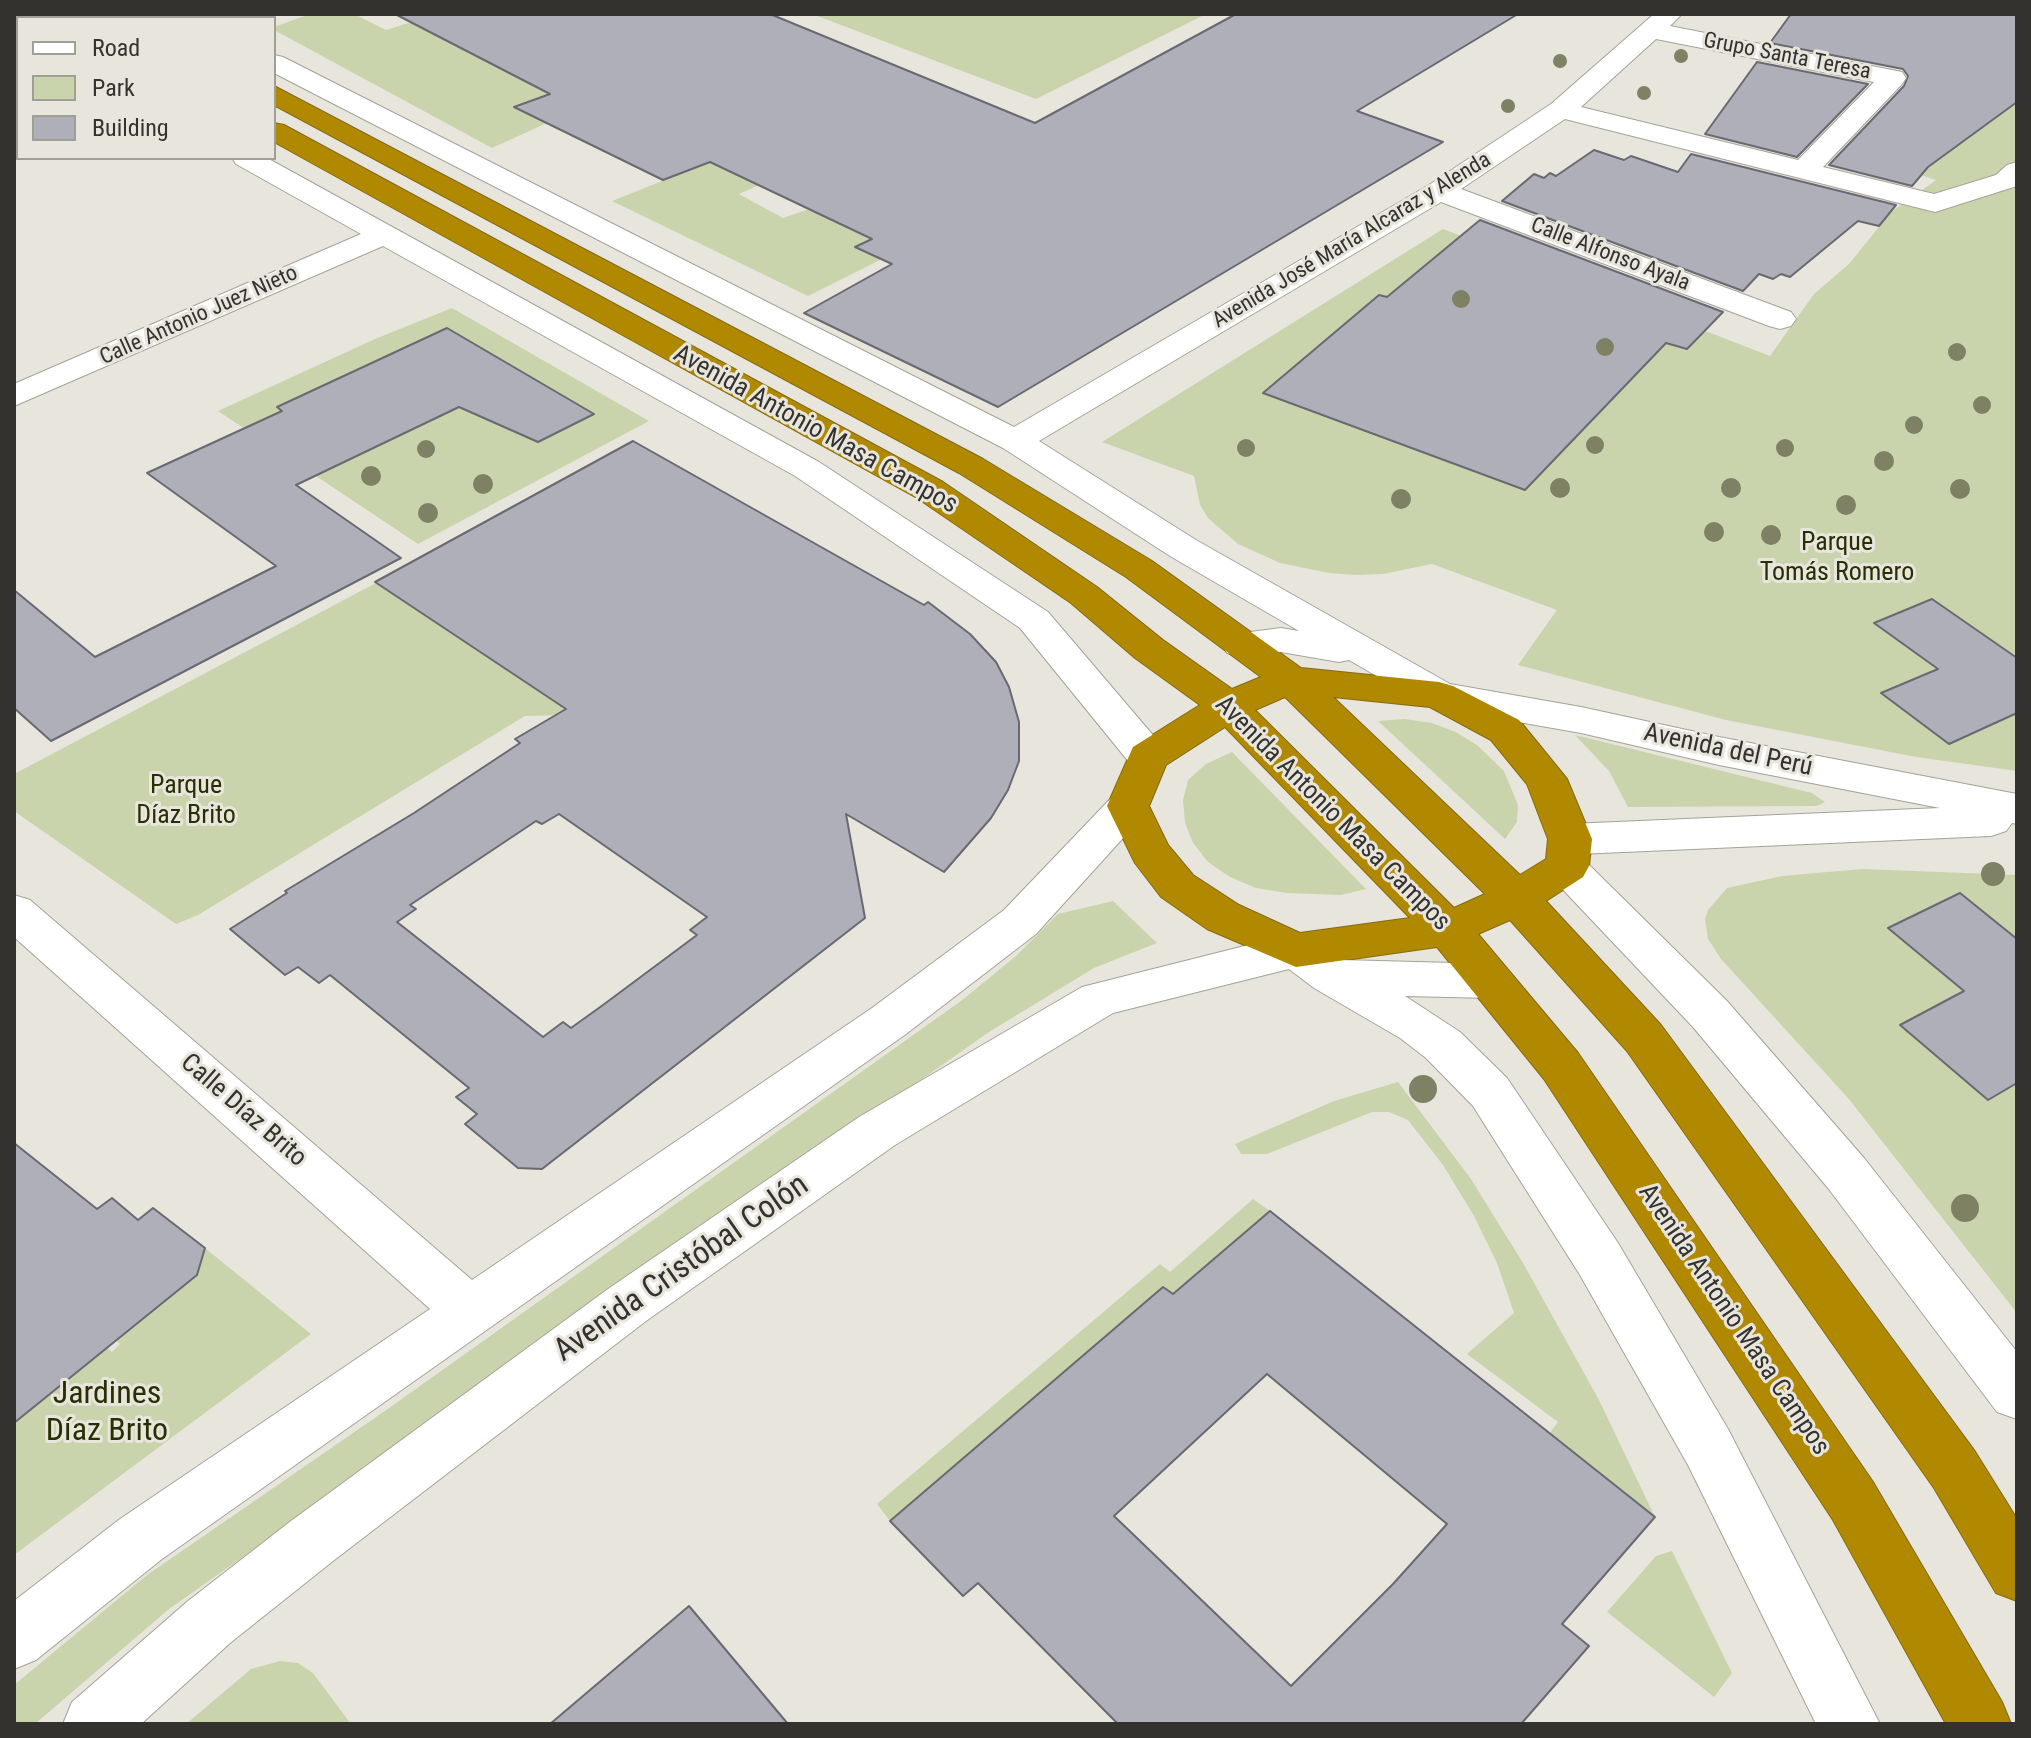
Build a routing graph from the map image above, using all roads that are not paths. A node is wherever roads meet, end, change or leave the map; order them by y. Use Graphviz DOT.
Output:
graph roads {
  1 [pos="1660,22"];
  2 [pos="276,64"];
  3 [pos="276,95"];
  4 [pos="1561,110"];
  5 [pos="276,132"];
  6 [pos="250,160"];
  7 [pos="1806,168"];
  8 [pos="2017,171"];
  9 [pos="1439,191"];
  10 [pos="383,235"];
  11 [pos="1780,319"];
  12 [pos="14,396"];
  13 [pos="1015,441"];
  14 [pos="1241,644"];
  15 [pos="1365,654"];
  16 [pos="1291,680"];
  17 [pos="1439,695"];
  18 [pos="1228,706"];
  19 [pos="1148,757"];
  20 [pos="1128,806"];
  21 [pos="2017,809"];
  22 [pos="2017,820"];
  23 [pos="1568,853"];
  24 [pos="1517,898"];
  25 [pos="14,911"];
  26 [pos="1448,929"];
  27 [pos="1313,963"];
  28 [pos="1491,981"];
  29 [pos="471,1312"];
  30 [pos="2017,1394"];
  31 [pos="2017,1573"];
  32 [pos="14,1639"];
  33 [pos="94,1724"];
  34 [pos="1849,1724"];
  35 [pos="1980,1724"];
  1 -- 4 [label="street, Avenida José María Alcaraz y Alenda"];
  1 -- 7 [label="street, Grupo Santa Teresa"];
  2 -- 13 [label="street"];
  3 -- 14 [label="highway, Avenida Antonio Masa Campos"];
  4 -- 7 [label="street"];
  4 -- 9 [label="street, Avenida José María Alcaraz y Alenda"];
  5 -- 18 [label="highway, Avenida Antonio Masa Campos"];
  6 -- 10 [label="street, Avenida Antonio Masa Campos"];
  7 -- 8 [label="street"];
  9 -- 11 [label="street, Calle Alfonso Ayala"];
  9 -- 13 [label="street, Avenida José María Alcaraz y Alenda"];
  10 -- 12 [label="street, Calle Antonio Juez Nieto"];
  10 -- 19 [label="street, Avenida Antonio Masa Campos"];
  13 -- 15 [label="street"];
  14 -- 15 [label="street"];
  14 -- 16 [label="highway, Avenida Antonio Masa Campos"];
  15 -- 17 [label="street"];
  16 -- 17 [label="highway"];
  16 -- 18 [label="highway"];
  16 -- 24 [label="highway, Avenida Antonio Masa Campos"];
  17 -- 21 [label="street, Avenida del Perú"];
  17 -- 23 [label="highway"];
  18 -- 19 [label="highway"];
  18 -- 26 [label="highway, Avenida Antonio Masa Campos"];
  19 -- 20 [label="highway"];
  20 -- 27 [label="highway"];
  20 -- 29 [label="street"];
  22 -- 23 [label="street"];
  23 -- 24 [label="highway"];
  23 -- 30 [label="street"];
  24 -- 26 [label="highway"];
  24 -- 31 [label="highway, Avenida Antonio Masa Campos"];
  25 -- 29 [label="street, Calle Díaz Brito"];
  26 -- 27 [label="highway"];
  26 -- 28 [label="highway, Avenida Antonio Masa Campos"];
  27 -- 28 [label="street, Avenida Cristóbal Colón"];
  27 -- 33 [label="street, Avenida Cristóbal Colón"];
  27 -- 34 [label="street"];
  28 -- 35 [label="highway, Avenida Antonio Masa Campos"];
  29 -- 32 [label="street"];
}
